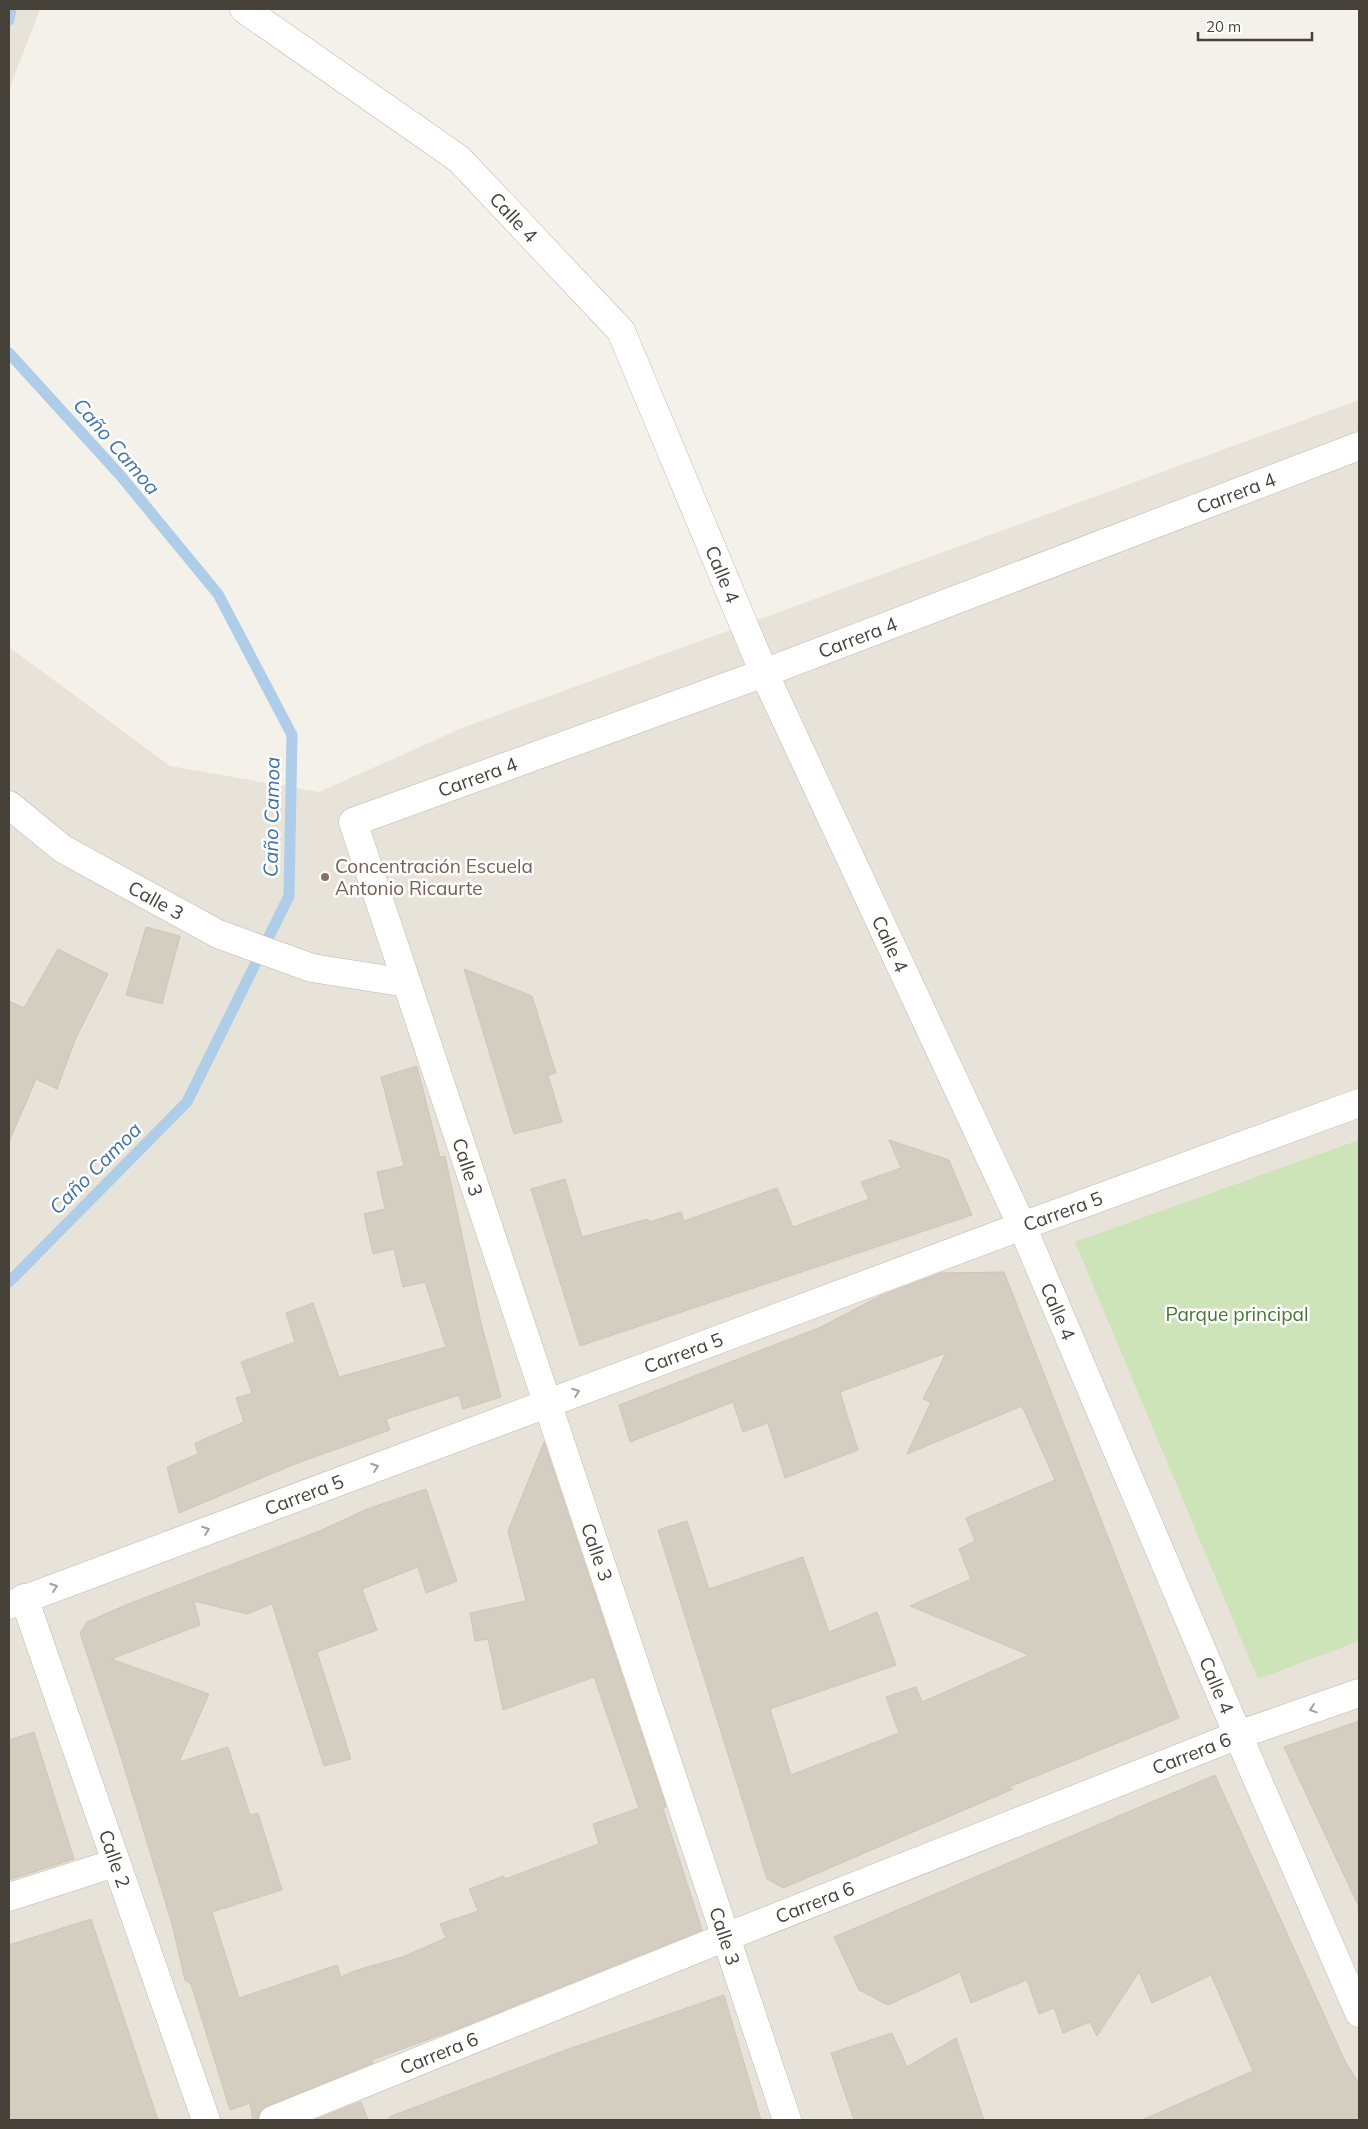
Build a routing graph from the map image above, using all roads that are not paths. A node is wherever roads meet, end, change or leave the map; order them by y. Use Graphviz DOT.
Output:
graph roads {
  1 [pos="244,9"];
  2 [pos="1359,446"];
  3 [pos="764,674"];
  4 [pos="9,805"];
  5 [pos="353,822"];
  6 [pos="407,983"];
  7 [pos="1359,1103"];
  8 [pos="1022,1226"];
  9 [pos="547,1403"];
  10 [pos="17,1601"];
  11 [pos="1359,1693"];
  12 [pos="1238,1735"];
  13 [pos="115,1863"];
  14 [pos="9,1897"];
  15 [pos="726,1937"];
  16 [pos="1359,2013"];
  17 [pos="206,2120"];
  18 [pos="273,2120"];
  19 [pos="787,2120"];
  1 -- 3 [label="street, Calle 4"];
  2 -- 3 [label="street, Carrera 4"];
  3 -- 5 [label="street, Carrera 4"];
  3 -- 8 [label="street, Calle 4"];
  4 -- 6 [label="street, Calle 3"];
  5 -- 6 [label="street, Calle 3"];
  6 -- 9 [label="street, Calle 3"];
  7 -- 8 [label="street, Carrera 5"];
  9 -- 8 [label="street, Carrera 5, one-way"];
  8 -- 12 [label="street, Calle 4"];
  10 -- 9 [label="street, Carrera 5, one-way"];
  9 -- 15 [label="street, Calle 3"];
  10 -- 13 [label="street, Calle 2"];
  11 -- 12 [label="street, Carrera 6, one-way"];
  12 -- 15 [label="street, Carrera 6"];
  12 -- 16 [label="street, Calle 4"];
  13 -- 14 [label="street"];
  13 -- 17 [label="street, Calle 2"];
  15 -- 18 [label="street, Carrera 6"];
  15 -- 19 [label="street, Calle 3"];
}
